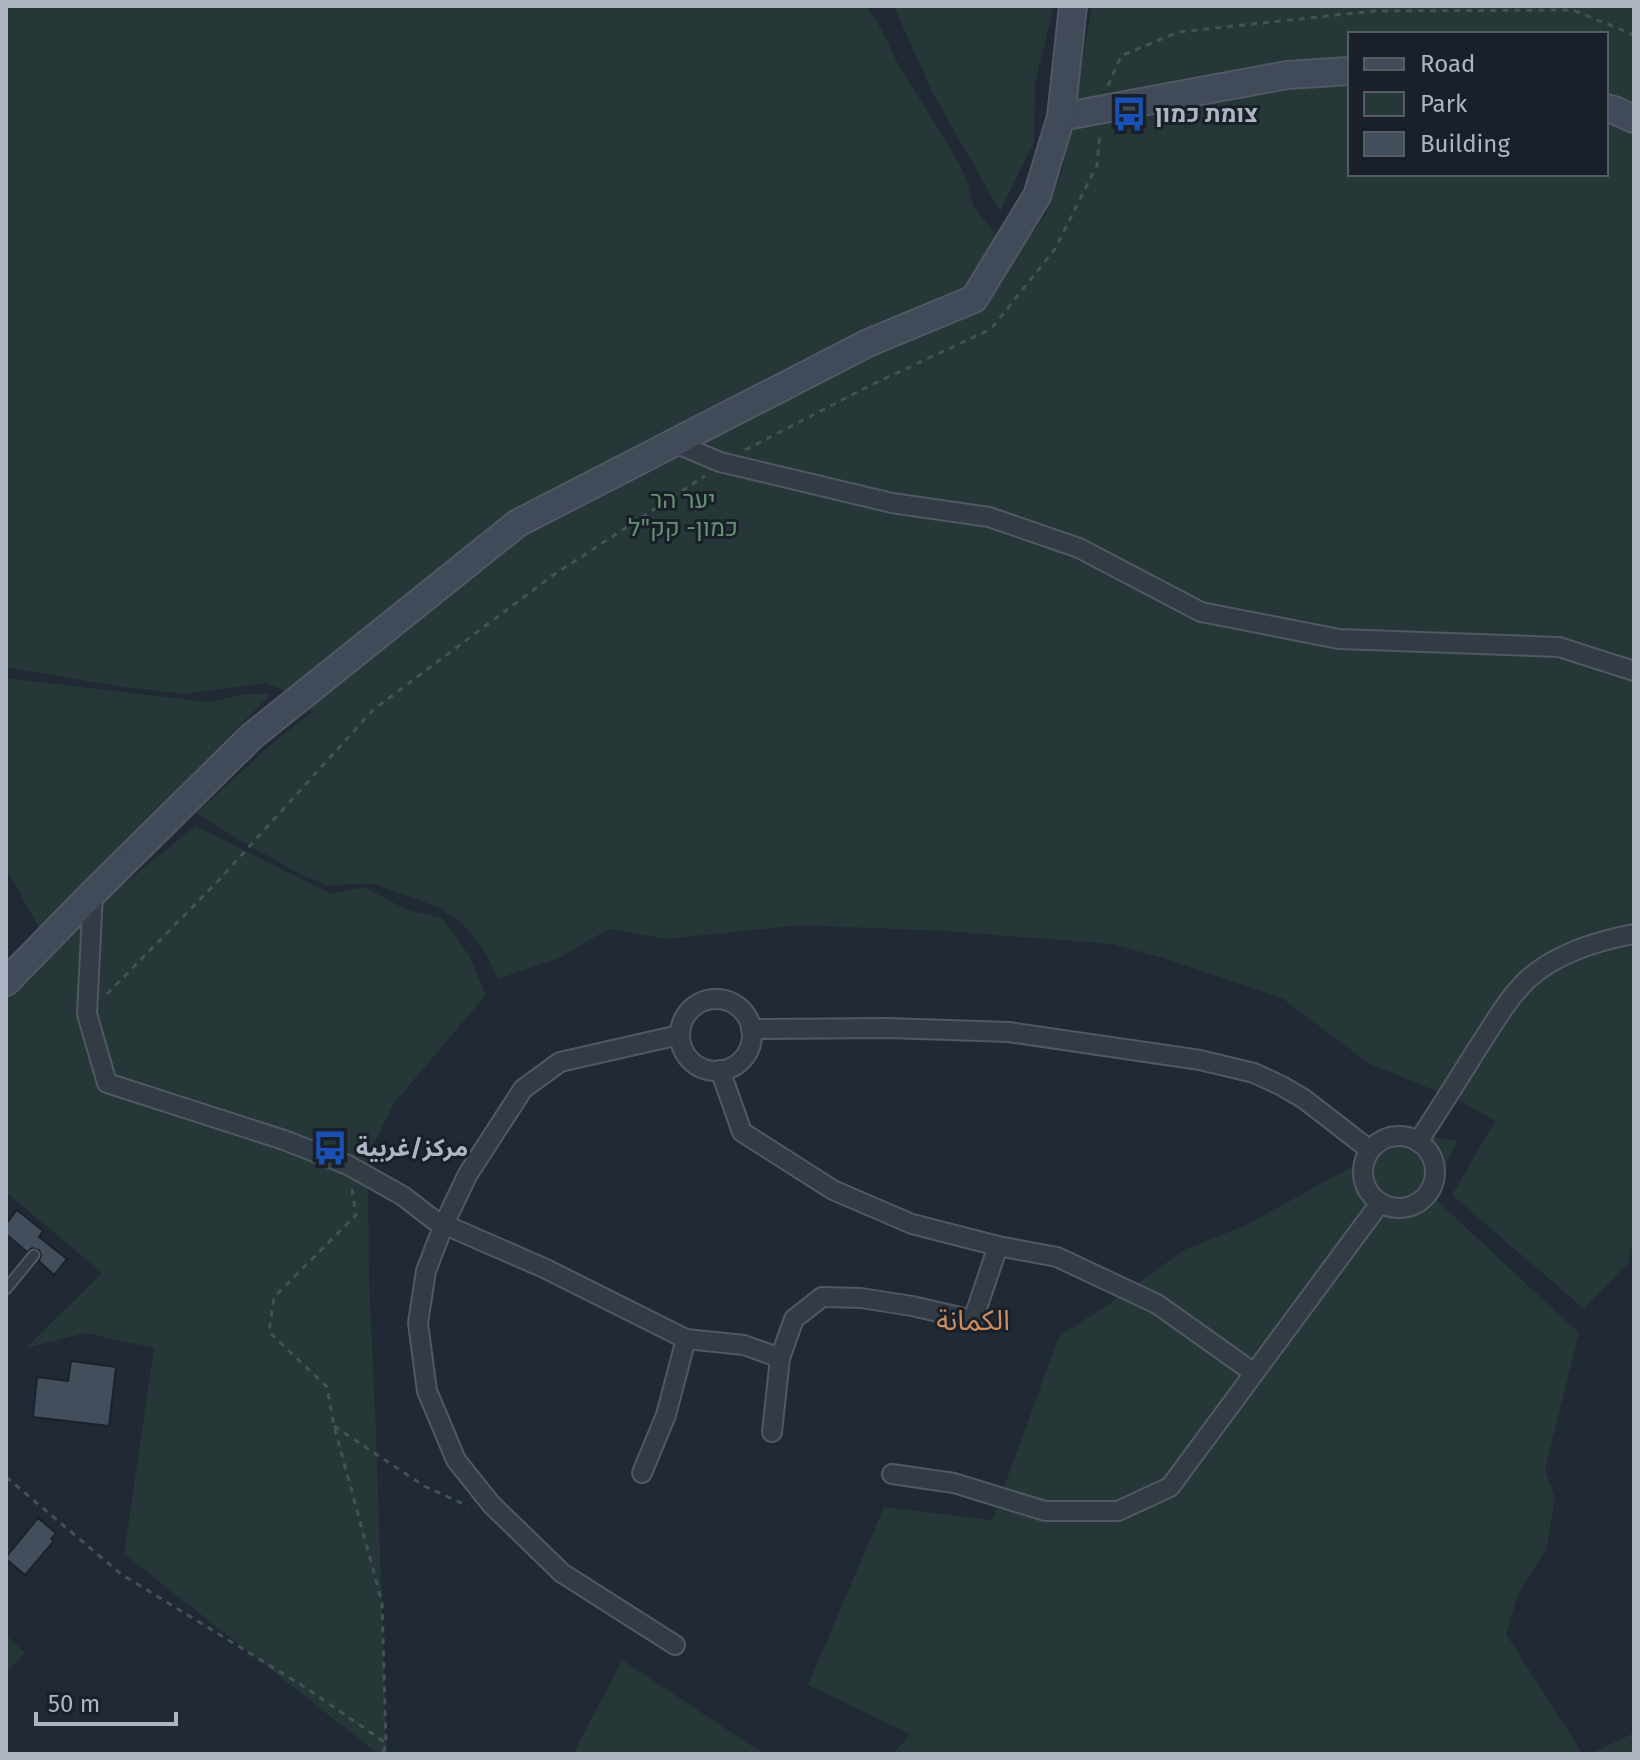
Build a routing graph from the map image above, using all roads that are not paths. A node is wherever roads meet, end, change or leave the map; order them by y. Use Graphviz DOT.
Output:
graph roads {
  1 [pos="1073,6"];
  2 [pos="1348,71"];
  3 [pos="1608,108"];
  4 [pos="1061,117"];
  5 [pos="1634,119"];
  6 [pos="675,443"];
  7 [pos="1634,671"];
  8 [pos="93,893"];
  9 [pos="1634,934"];
  10 [pos="6,982"];
  11 [pos="751,1029"];
  12 [pos="679,1035"];
  13 [pos="720,1070"];
  14 [pos="1418,1142"];
  15 [pos="1370,1150"];
  16 [pos="1380,1203"];
  17 [pos="444,1224"];
  18 [pos="998,1246"];
  19 [pos="34,1255"];
  20 [pos="6,1289"];
  21 [pos="686,1339"];
  22 [pos="780,1358"];
  23 [pos="1254,1373"];
  24 [pos="772,1432"];
  25 [pos="642,1473"];
  26 [pos="892,1474"];
  27 [pos="675,1645"];
  1 -- 4 [label="main road"];
  2 -- 4 [label="main road"];
  3 -- 5 [label="main road"];
  4 -- 6 [label="main road"];
  6 -- 7 [label="street"];
  6 -- 8 [label="main road"];
  8 -- 10 [label="main road"];
  8 -- 17 [label="street"];
  9 -- 14 [label="street"];
  11 -- 12 [label="street"];
  11 -- 13 [label="street"];
  11 -- 15 [label="street"];
  12 -- 13 [label="street"];
  12 -- 17 [label="street"];
  13 -- 18 [label="street"];
  14 -- 15 [label="street"];
  14 -- 16 [label="street"];
  15 -- 16 [label="street"];
  16 -- 23 [label="street"];
  17 -- 21 [label="street"];
  17 -- 27 [label="street"];
  18 -- 22 [label="street"];
  18 -- 23 [label="street"];
  19 -- 20 [label="lane"];
  21 -- 22 [label="street"];
  21 -- 25 [label="street"];
  22 -- 24 [label="street"];
  23 -- 26 [label="street"];
}
